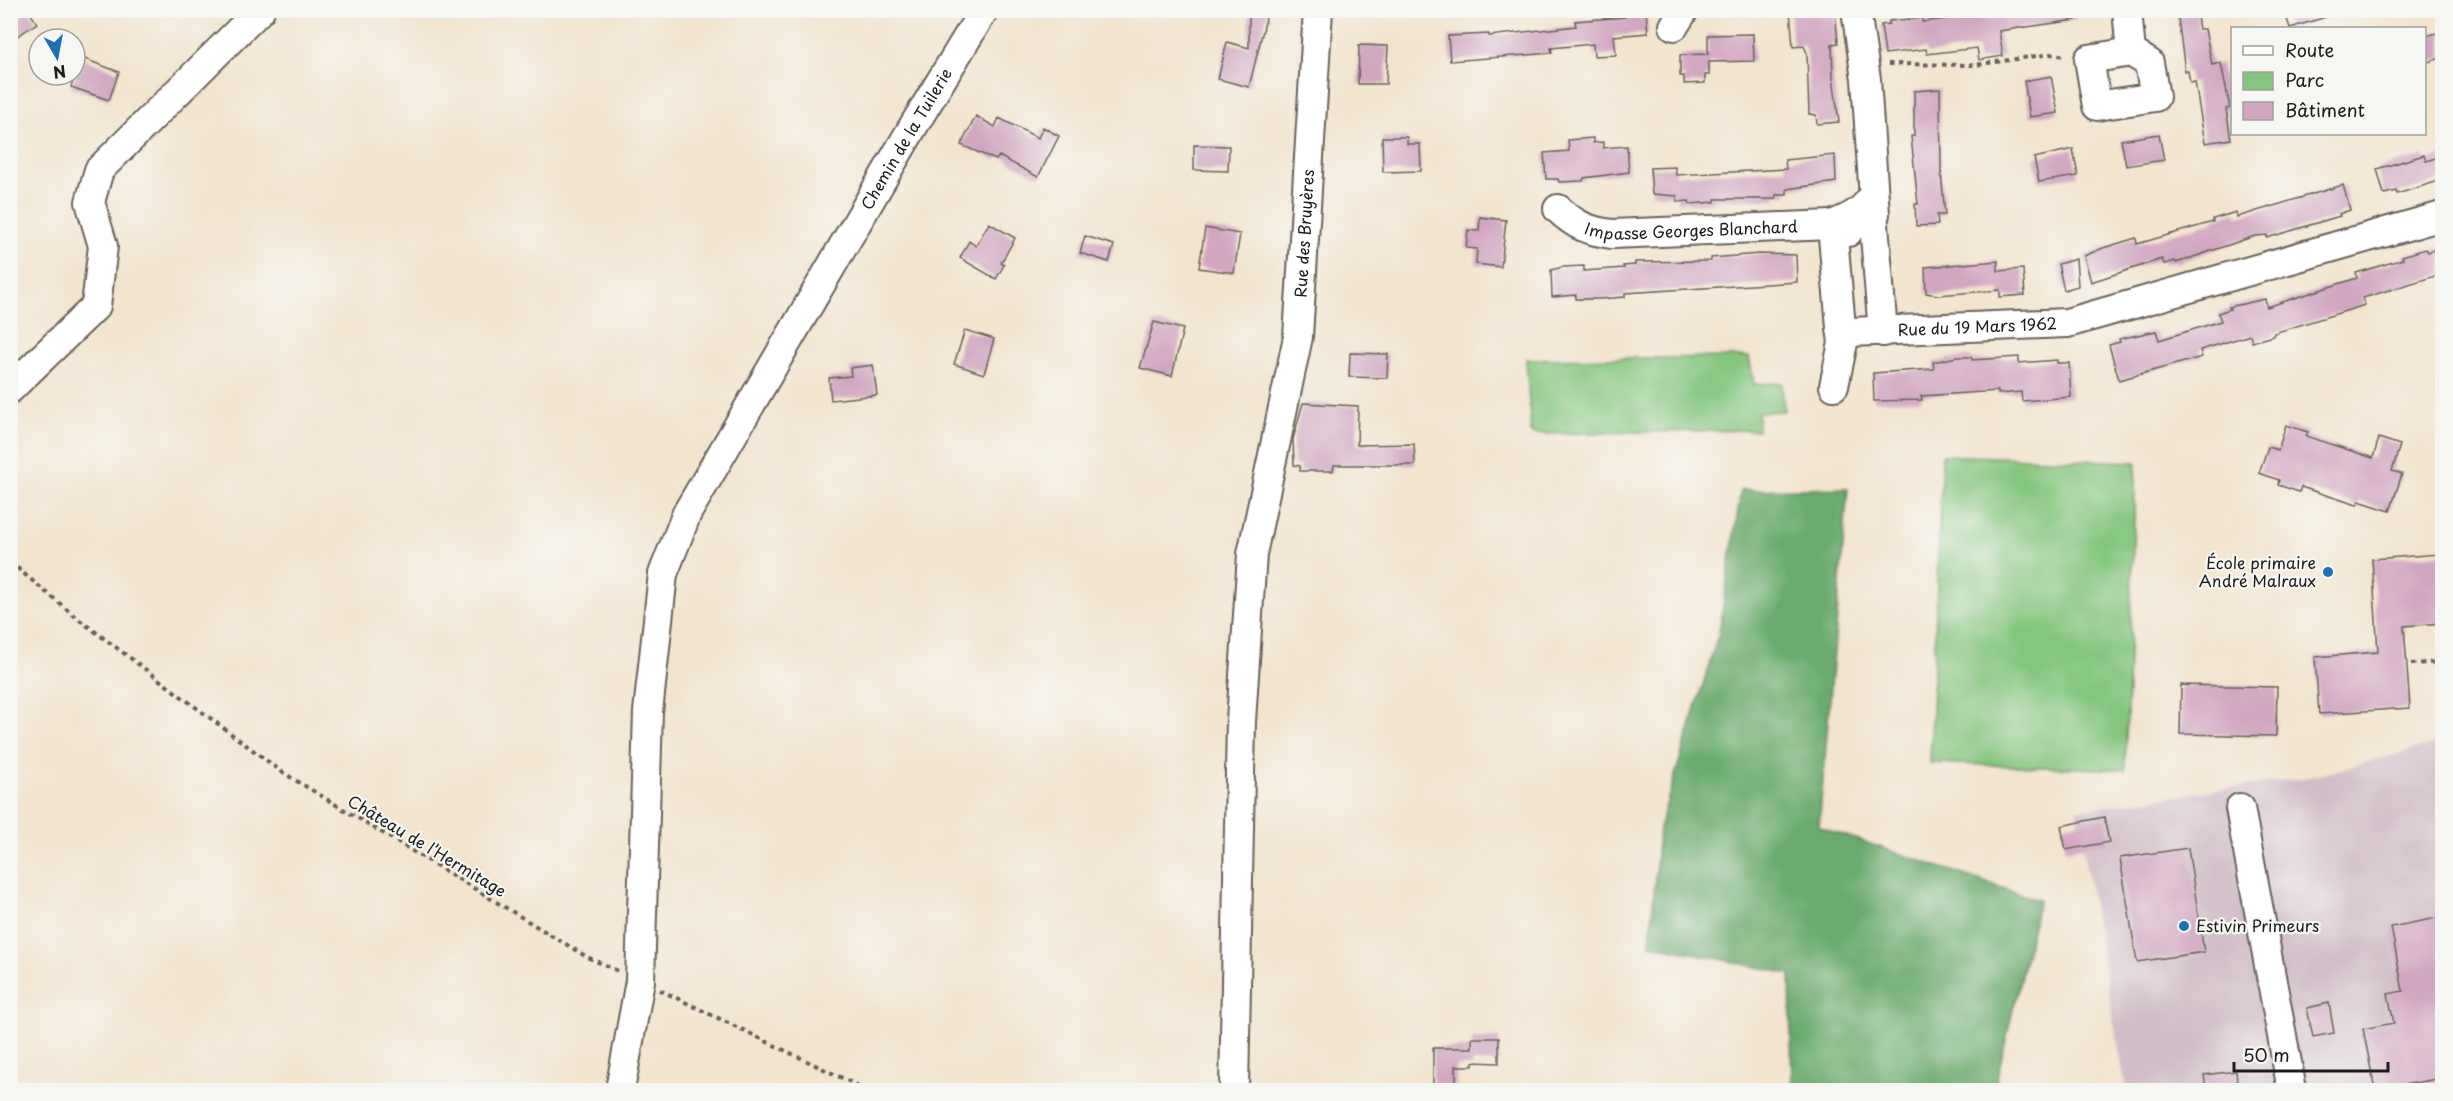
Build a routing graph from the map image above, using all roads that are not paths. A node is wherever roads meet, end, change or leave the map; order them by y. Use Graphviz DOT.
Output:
graph roads {
  1 [pos="260,10"];
  2 [pos="984,10"];
  3 [pos="1318,10"];
  4 [pos="1856,10"];
  5 [pos="2127,10"];
  6 [pos="2132,52"];
  7 [pos="1873,195"];
  8 [pos="1558,209"];
  9 [pos="2442,216"];
  10 [pos="1874,224"];
  11 [pos="1832,225"];
  12 [pos="1841,327"];
  13 [pos="1883,332"];
  14 [pos="1834,386"];
  15 [pos="10,389"];
  16 [pos="2240,808"];
  17 [pos="620,1090"];
  18 [pos="1234,1090"];
  19 [pos="2292,1090"];
  1 -- 15 [label="street"];
  2 -- 17 [label="street, Chemin de la Tuilerie"];
  3 -- 18 [label="street, Rue des Bruyères"];
  4 -- 7 [label="street"];
  5 -- 6 [label="street"];
  6 -- 6 [label="street"];
  7 -- 10 [label="street"];
  7 -- 11 [label="street"];
  8 -- 11 [label="street, Impasse Georges Blanchard"];
  9 -- 13 [label="street, Rue du 19 Mars 1962"];
  10 -- 11 [label="street"];
  10 -- 13 [label="street"];
  11 -- 12 [label="street"];
  12 -- 13 [label="street, Rue du 19 Mars 1962"];
  12 -- 14 [label="street"];
  16 -- 19 [label="street"];
}
